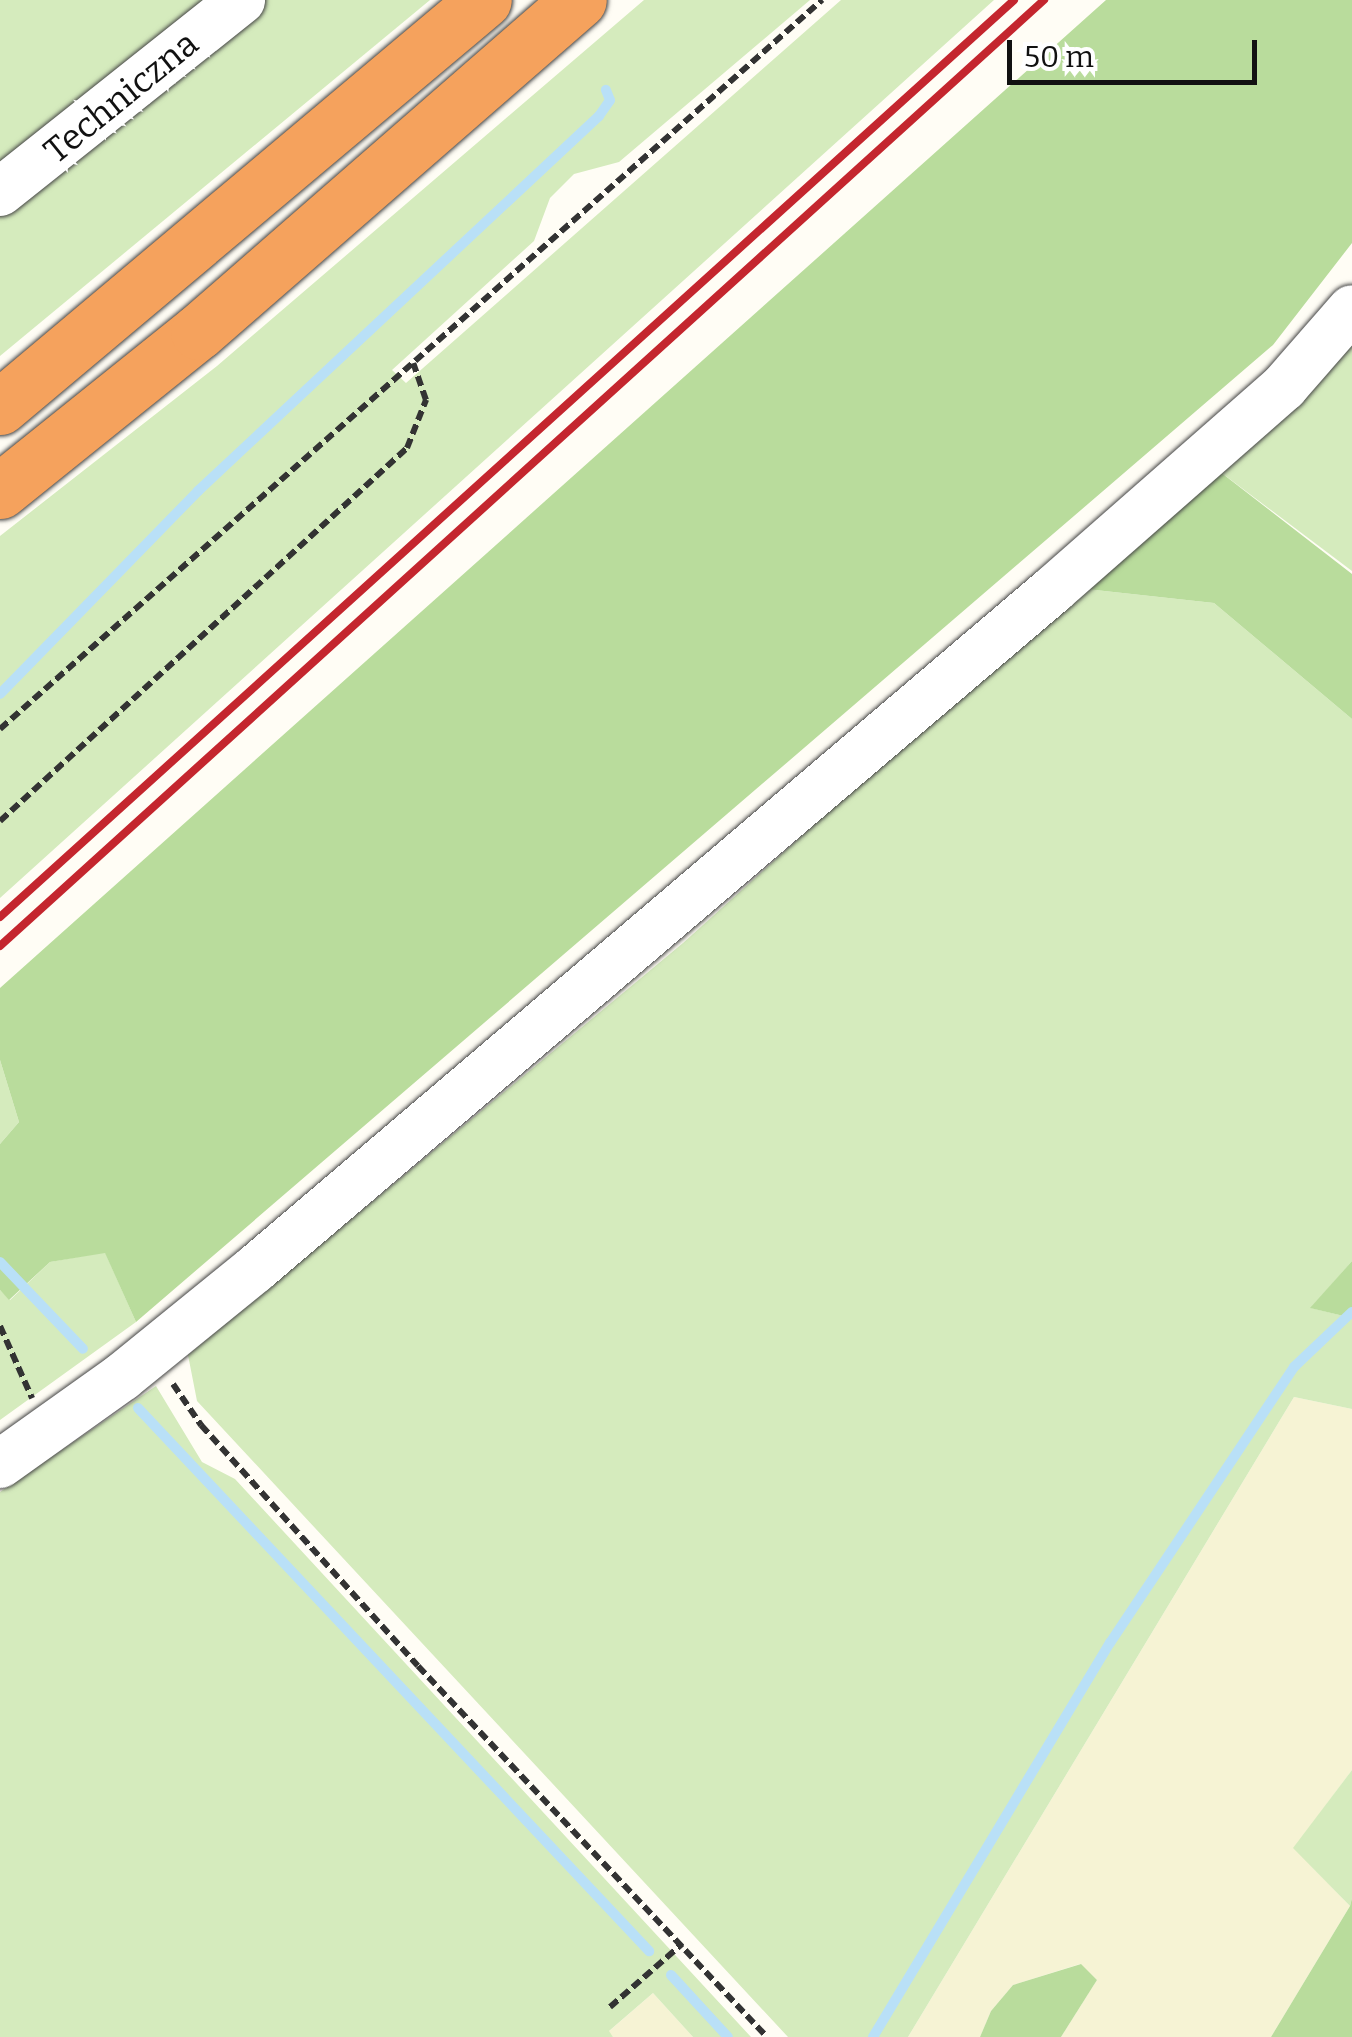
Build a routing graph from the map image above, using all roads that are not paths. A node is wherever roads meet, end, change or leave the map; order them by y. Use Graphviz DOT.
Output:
graph roads {
  1 [pos="240,0"];
  2 [pos="484,0"];
  3 [pos="579,0"];
  4 [pos="0,192"];
  5 [pos="1352,309"];
  6 [pos="0,407"];
  7 [pos="0,491"];
  8 [pos="0,1464"];
  1 -- 4 [label="street, Techniczna"];
  2 -- 6 [label="highway"];
  3 -- 7 [label="highway"];
  5 -- 8 [label="street"];
}
